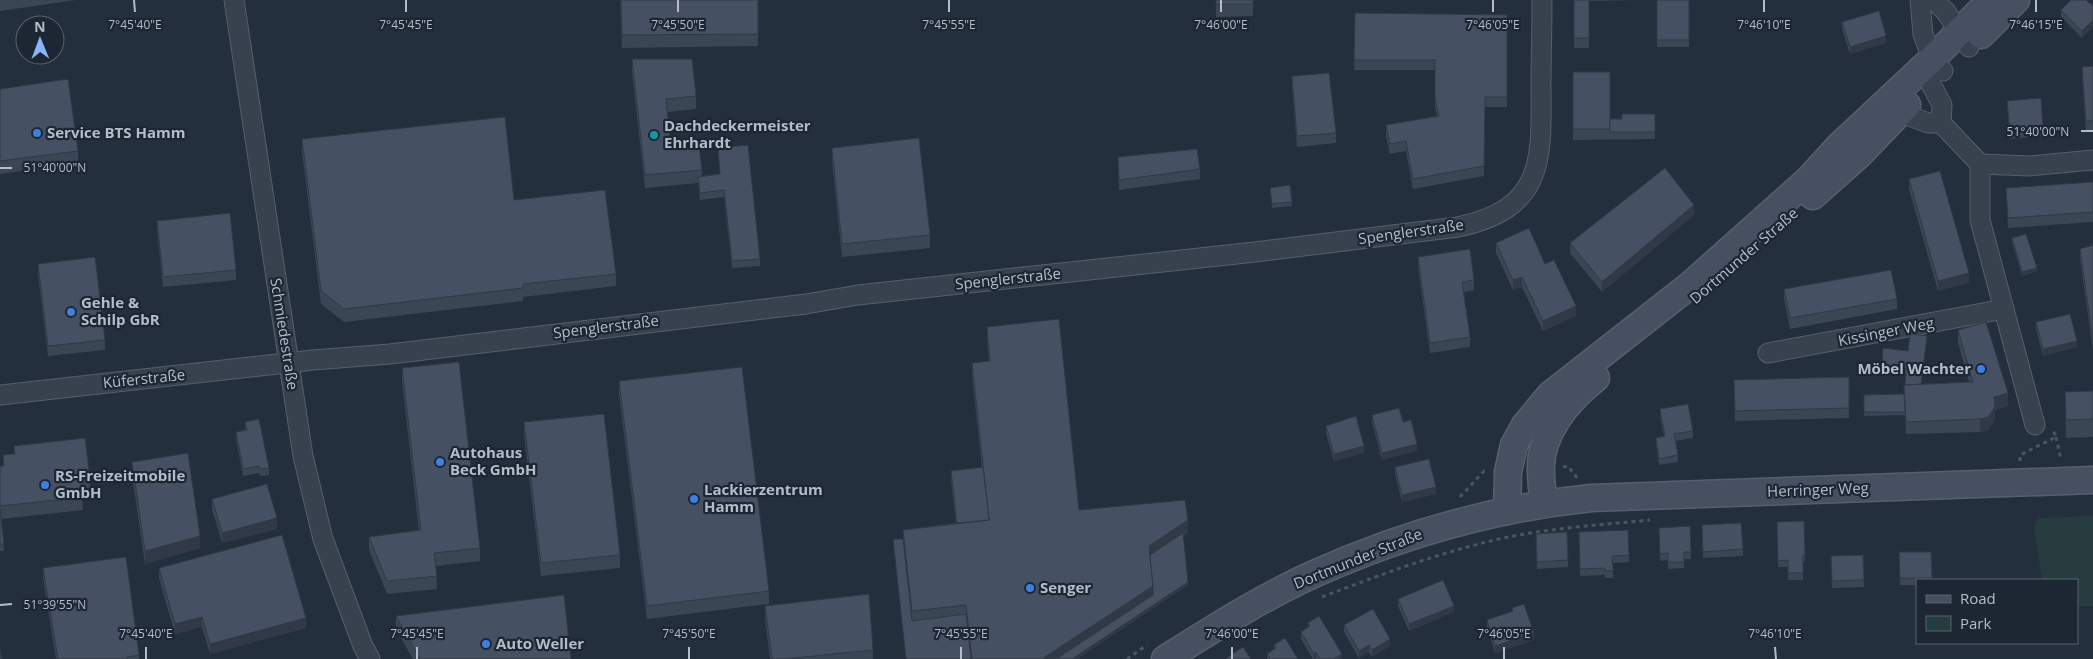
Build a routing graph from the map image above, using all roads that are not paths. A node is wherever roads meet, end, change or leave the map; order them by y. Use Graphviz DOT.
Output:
graph roads {
  1 [pos="234,0"];
  2 [pos="1542,0"];
  3 [pos="1920,0"];
  4 [pos="1934,0"];
  5 [pos="1991,0"];
  6 [pos="2016,0"];
  7 [pos="1964,40"];
  8 [pos="1935,71"];
  9 [pos="1900,112"];
  10 [pos="1941,123"];
  11 [pos="2093,160"];
  12 [pos="1980,164"];
  13 [pos="2004,309"];
  14 [pos="1768,354"];
  15 [pos="288,363"];
  16 [pos="0,395"];
  17 [pos="2035,425"];
  18 [pos="2093,480"];
  19 [pos="1543,503"];
  20 [pos="1508,511"];
  21 [pos="370,659"];
  22 [pos="1165,659"];
  1 -- 15 [label="street, Schmiedestraße"];
  2 -- 15 [label="street, Spenglerstraße"];
  3 -- 8 [label="street"];
  4 -- 7 [label="street"];
  5 -- 7 [label="main road, Dortmunder Straße"];
  6 -- 7 [label="main road, Dortmunder Straße"];
  7 -- 8 [label="main road, Dortmunder Straße"];
  8 -- 9 [label="main road, Dortmunder Straße"];
  8 -- 10 [label="street"];
  8 -- 20 [label="main road, Dortmunder Straße"];
  9 -- 10 [label="street"];
  9 -- 19 [label="main road, Dortmunder Straße"];
  10 -- 12 [label="street"];
  11 -- 12 [label="street"];
  12 -- 13 [label="street"];
  13 -- 14 [label="street, Kissinger Weg"];
  13 -- 17 [label="street"];
  15 -- 16 [label="street, Küferstraße"];
  15 -- 21 [label="street, Schmiedestraße"];
  18 -- 19 [label="main road, Herringer Weg"];
  19 -- 20 [label="main road, Dortmunder Straße"];
  20 -- 22 [label="main road, Dortmunder Straße"];
}
